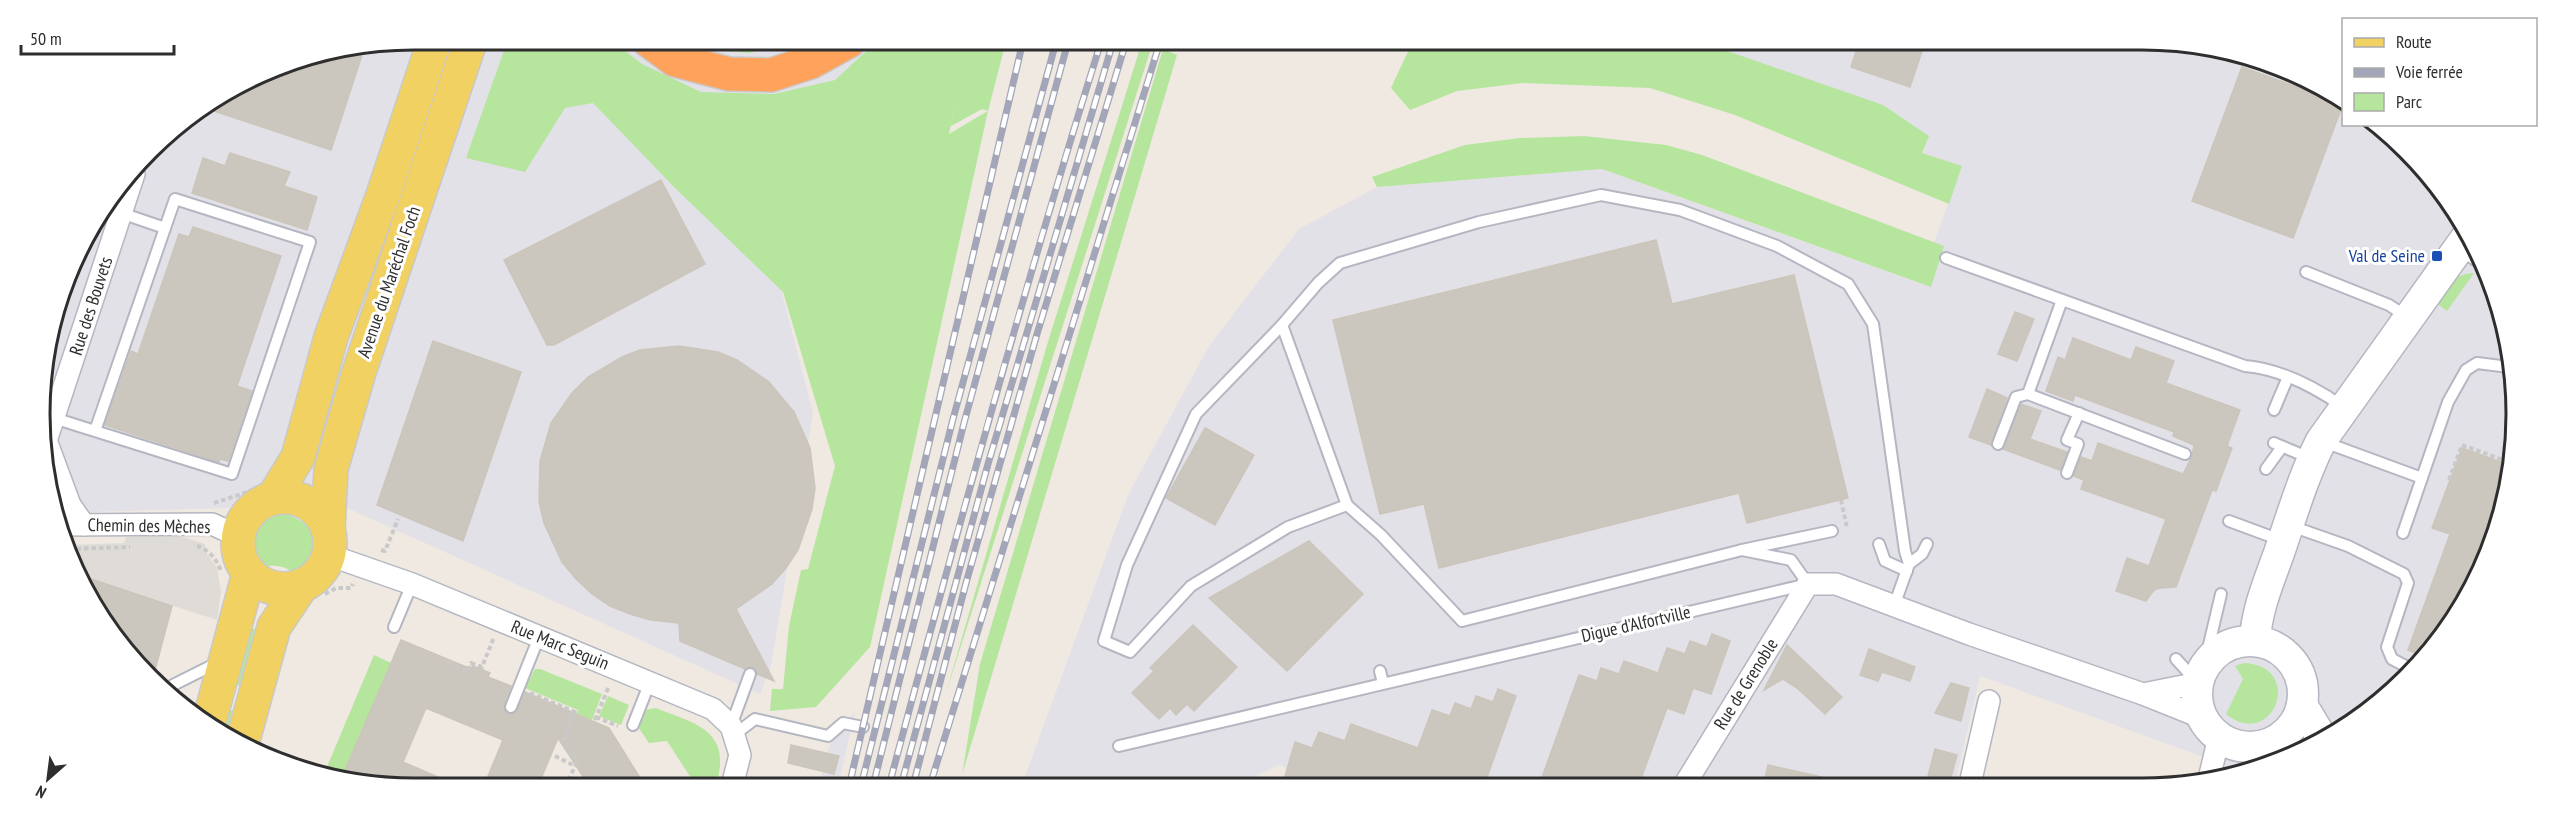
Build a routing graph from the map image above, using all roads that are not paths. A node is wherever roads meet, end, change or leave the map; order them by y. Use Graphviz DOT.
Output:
graph roads {
  1 [pos="431,50"];
  2 [pos="467,50"];
  3 [pos="662,50"];
  4 [pos="833,50"];
  5 [pos="131,184"];
  6 [pos="121,213"];
  7 [pos="165,228"];
  8 [pos="2466,250"];
  9 [pos="1947,258"];
  10 [pos="2306,272"];
  11 [pos="2062,300"];
  12 [pos="2409,319"];
  13 [pos="1282,325"];
  14 [pos="2502,366"];
  15 [pos="2288,377"];
  16 [pos="2028,394"];
  17 [pos="2345,408"];
  18 [pos="2274,410"];
  19 [pos="2079,413"];
  20 [pos="54,418"];
  21 [pos="50,429"];
  22 [pos="95,431"];
  23 [pos="1998,444"];
  24 [pos="2317,450"];
  25 [pos="2185,454"];
  26 [pos="53,458"];
  27 [pos="2266,469"];
  28 [pos="2067,473"];
  29 [pos="2422,478"];
  30 [pos="265,493"];
  31 [pos="1347,505"];
  32 [pos="2235,523"];
  33 [pos="67,525"];
  34 [pos="84,525"];
  35 [pos="1832,531"];
  36 [pos="2286,533"];
  37 [pos="2403,533"];
  38 [pos="238,536"];
  39 [pos="328,542"];
  40 [pos="1879,544"];
  41 [pos="1927,544"];
  42 [pos="1742,550"];
  43 [pos="1908,567"];
  44 [pos="249,573"];
  45 [pos="1808,584"];
  46 [pos="302,585"];
  47 [pos="412,585"];
  48 [pos="2221,594"];
  49 [pos="1894,606"];
  50 [pos="394,627"];
  51 [pos="539,637"];
  52 [pos="2255,641"];
  53 [pos="2212,656"];
  54 [pos="227,658"];
  55 [pos="2176,659"];
  56 [pos="2405,665"];
  57 [pos="1380,670"];
  58 [pos="750,674"];
  59 [pos="650,682"];
  60 [pos="1383,683"];
  61 [pos="2198,683"];
  62 [pos="172,687"];
  63 [pos="2143,694"];
  64 [pos="1989,701"];
  65 [pos="2302,705"];
  66 [pos="511,706"];
  67 [pos="211,716"];
  68 [pos="633,725"];
  69 [pos="863,727"];
  70 [pos="2211,727"];
  71 [pos="732,730"];
  72 [pos="2318,732"];
  73 [pos="244,736"];
  74 [pos="1119,746"];
  75 [pos="2282,748"];
  76 [pos="2209,771"];
  77 [pos="735,778"];
  78 [pos="1688,778"];
  79 [pos="1971,778"];
  1 -- 30 [label="main road, Avenue du Maréchal Foch"];
  2 -- 39 [label="main road, Avenue du Maréchal Foch"];
  3 -- 4 [label="highway"];
  5 -- 6 [label="street, Rue des Bouvets"];
  6 -- 7 [label="lane"];
  6 -- 20 [label="street, Rue des Bouvets"];
  7 -- 22 [label="lane"];
  7 -- 22 [label="lane"];
  8 -- 12 [label="street"];
  9 -- 11 [label="lane"];
  10 -- 12 [label="lane"];
  11 -- 15 [label="lane"];
  11 -- 16 [label="lane"];
  12 -- 17 [label="street"];
  13 -- 31 [label="lane"];
  13 -- 31 [label="lane"];
  13 -- 43 [label="lane"];
  14 -- 29 [label="lane"];
  15 -- 17 [label="lane"];
  15 -- 18 [label="lane"];
  16 -- 19 [label="lane"];
  16 -- 23 [label="lane"];
  17 -- 24 [label="street"];
  19 -- 25 [label="lane"];
  19 -- 28 [label="lane"];
  20 -- 21 [label="street, Rue des Bouvets"];
  20 -- 22 [label="lane"];
  24 -- 27 [label="lane"];
  24 -- 29 [label="lane"];
  24 -- 36 [label="street"];
  26 -- 34 [label="street"];
  29 -- 37 [label="lane"];
  30 -- 38 [label="main road"];
  30 -- 39 [label="main road"];
  31 -- 42 [label="lane"];
  32 -- 36 [label="lane"];
  33 -- 34 [label="street, Chemin des Mèches"];
  34 -- 38 [label="street, Chemin des Mèches"];
  35 -- 42 [label="lane"];
  36 -- 52 [label="street"];
  36 -- 56 [label="lane"];
  38 -- 44 [label="main road"];
  39 -- 46 [label="main road"];
  39 -- 47 [label="street, Rue Marc Seguin"];
  40 -- 43 [label="lane"];
  41 -- 43 [label="lane"];
  42 -- 45 [label="lane"];
  43 -- 49 [label="lane"];
  44 -- 46 [label="main road"];
  44 -- 54 [label="main road"];
  45 -- 49 [label="street, Digue d'Alfortville"];
  45 -- 60 [label="lane, Digue d'Alfortville"];
  45 -- 78 [label="street, Rue de Grenoble"];
  46 -- 73 [label="main road"];
  47 -- 50 [label="lane"];
  47 -- 51 [label="street, Rue Marc Seguin"];
  48 -- 53 [label="lane"];
  49 -- 63 [label="street, Digue d'Alfortville"];
  51 -- 59 [label="street, Rue Marc Seguin"];
  51 -- 66 [label="lane"];
  52 -- 53 [label="street"];
  52 -- 65 [label="street"];
  53 -- 61 [label="street"];
  54 -- 62 [label="lane"];
  54 -- 67 [label="main road"];
  55 -- 61 [label="lane"];
  57 -- 60 [label="lane"];
  58 -- 71 [label="lane"];
  59 -- 68 [label="lane"];
  59 -- 71 [label="street, Rue Marc Seguin"];
  60 -- 74 [label="lane, Digue d'Alfortville"];
  61 -- 63 [label="street"];
  61 -- 70 [label="street"];
  63 -- 70 [label="street, Digue d'Alfortville"];
  64 -- 79 [label="street"];
  65 -- 72 [label="street"];
  65 -- 75 [label="street"];
  69 -- 71 [label="lane"];
  70 -- 75 [label="street"];
  70 -- 76 [label="street"];
  71 -- 77 [label="street"];
}
